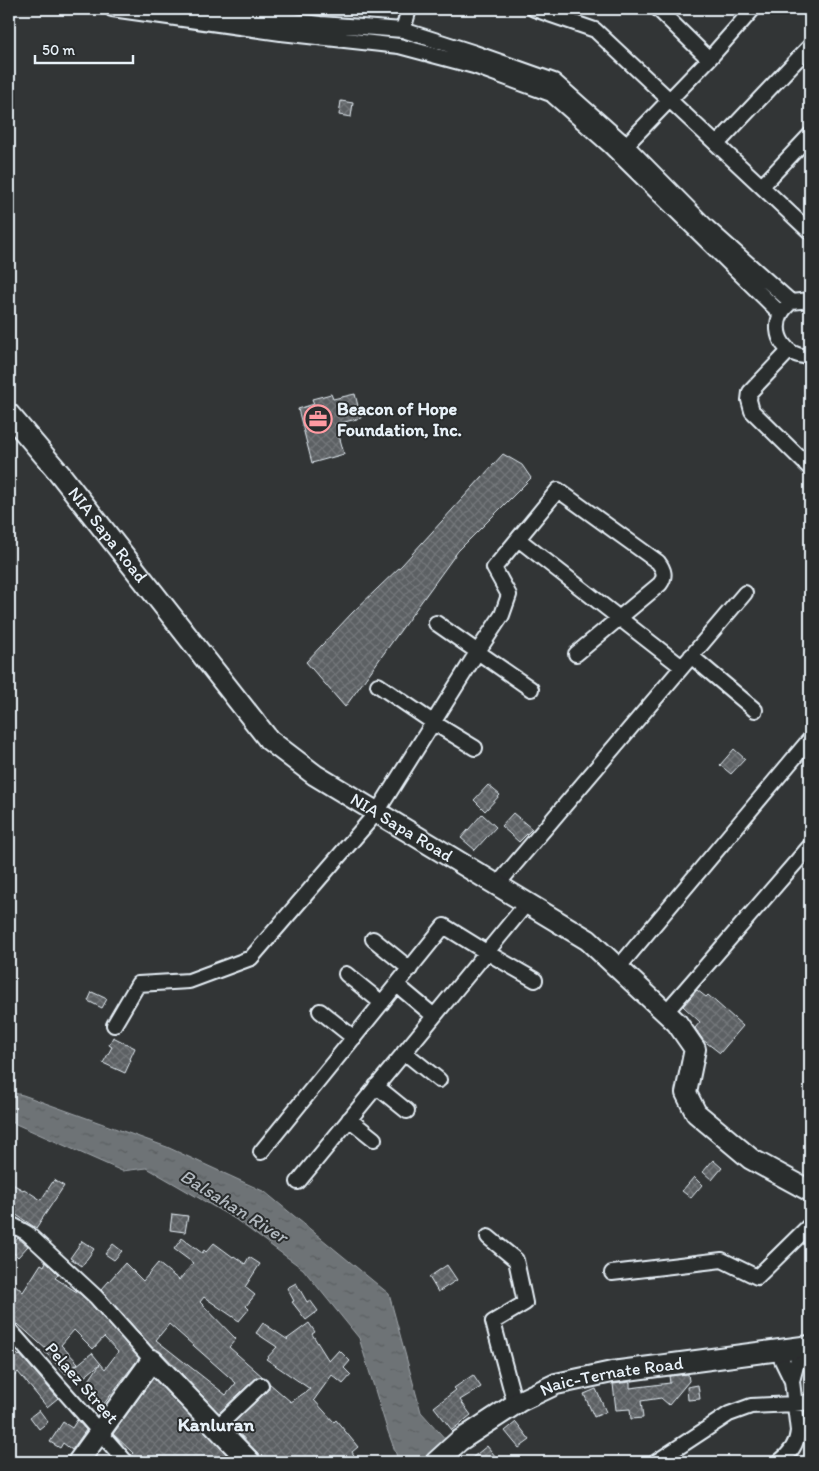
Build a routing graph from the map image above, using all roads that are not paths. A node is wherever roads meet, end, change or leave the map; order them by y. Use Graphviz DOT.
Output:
graph roads {
  1 [pos="112,9"];
  2 [pos="197,9"];
  3 [pos="409,9"];
  4 [pos="534,9"];
  5 [pos="658,9"];
  6 [pos="751,9"];
  7 [pos="403,30"];
  8 [pos="810,46"];
  9 [pos="709,59"];
  10 [pos="670,100"];
  11 [pos="810,135"];
  12 [pos="717,144"];
  13 [pos="626,145"];
  14 [pos="762,186"];
  15 [pos="809,228"];
  16 [pos="810,300"];
  17 [pos="791,302"];
  18 [pos="781,314"];
  19 [pos="789,351"];
  20 [pos="810,356"];
  21 [pos="9,414"];
  22 [pos="810,468"];
  23 [pos="518,539"];
  24 [pos="745,593"];
  25 [pos="618,618"];
  26 [pos="436,623"];
  27 [pos="478,651"];
  28 [pos="576,654"];
  29 [pos="691,656"];
  30 [pos="682,667"];
  31 [pos="378,685"];
  32 [pos="531,689"];
  33 [pos="755,710"];
  34 [pos="434,723"];
  35 [pos="810,739"];
  36 [pos="475,748"];
  37 [pos="377,812"];
  38 [pos="810,846"];
  39 [pos="497,885"];
  40 [pos="527,903"];
  41 [pos="373,939"];
  42 [pos="486,952"];
  43 [pos="618,968"];
  44 [pos="410,969"];
  45 [pos="346,974"];
  46 [pos="534,980"];
  47 [pos="397,985"];
  48 [pos="382,1003"];
  49 [pos="320,1012"];
  50 [pos="666,1012"];
  51 [pos="434,1016"];
  52 [pos="114,1025"];
  53 [pos="354,1038"];
  54 [pos="404,1052"];
  55 [pos="439,1080"];
  56 [pos="376,1086"];
  57 [pos="407,1110"];
  58 [pos="349,1119"];
  59 [pos="374,1139"];
  60 [pos="261,1152"];
  61 [pos="298,1182"];
  62 [pos="810,1191"];
  63 [pos="9,1223"];
  64 [pos="810,1225"];
  65 [pos="488,1237"];
  66 [pos="612,1273"];
  67 [pos="9,1329"];
  68 [pos="805,1347"];
  69 [pos="778,1350"];
  70 [pos="152,1360"];
  71 [pos="792,1381"];
  72 [pos="261,1385"];
  73 [pos="810,1402"];
  74 [pos="515,1404"];
  75 [pos="794,1404"];
  76 [pos="217,1427"];
  77 [pos="99,1432"];
  78 [pos="78,1462"];
  79 [pos="126,1462"];
  80 [pos="250,1462"];
  81 [pos="436,1462"];
  82 [pos="656,1462"];
  83 [pos="780,1462"];
  1 -- 18 [label="street"];
  2 -- 7 [label="street"];
  3 -- 7 [label="street"];
  4 -- 10 [label="street"];
  5 -- 9 [label="street"];
  6 -- 9 [label="street"];
  7 -- 13 [label="street"];
  8 -- 12 [label="street"];
  9 -- 10 [label="street"];
  10 -- 12 [label="street"];
  10 -- 13 [label="street"];
  11 -- 14 [label="street"];
  12 -- 14 [label="street"];
  13 -- 17 [label="street"];
  14 -- 15 [label="street"];
  16 -- 17 [label="street"];
  17 -- 18 [label="street"];
  18 -- 19 [label="street"];
  19 -- 20 [label="street"];
  19 -- 22 [label="street"];
  21 -- 37 [label="street, NIA Sapa Road"];
  23 -- 25 [label="street"];
  23 -- 25 [label="street"];
  23 -- 27 [label="street"];
  24 -- 29 [label="street"];
  25 -- 28 [label="street"];
  25 -- 30 [label="street"];
  26 -- 27 [label="street"];
  27 -- 32 [label="street"];
  27 -- 34 [label="street"];
  29 -- 30 [label="street"];
  29 -- 33 [label="street"];
  30 -- 39 [label="street"];
  31 -- 34 [label="street"];
  34 -- 36 [label="street"];
  34 -- 37 [label="street"];
  35 -- 43 [label="street"];
  37 -- 39 [label="street, NIA Sapa Road"];
  37 -- 52 [label="street"];
  38 -- 50 [label="street"];
  39 -- 40 [label="street, NIA Sapa Road"];
  40 -- 42 [label="street"];
  40 -- 43 [label="street, NIA Sapa Road"];
  41 -- 44 [label="street"];
  42 -- 44 [label="street"];
  42 -- 46 [label="street"];
  42 -- 51 [label="street"];
  43 -- 50 [label="street, NIA Sapa Road"];
  44 -- 47 [label="street"];
  45 -- 48 [label="street"];
  47 -- 48 [label="street"];
  47 -- 51 [label="street"];
  48 -- 53 [label="street"];
  49 -- 53 [label="street"];
  50 -- 62 [label="street, NIA Sapa Road"];
  51 -- 54 [label="street"];
  53 -- 60 [label="street"];
  54 -- 55 [label="street"];
  54 -- 56 [label="street"];
  56 -- 57 [label="street"];
  56 -- 58 [label="street"];
  58 -- 59 [label="street"];
  58 -- 61 [label="street"];
  63 -- 70 [label="street"];
  64 -- 66 [label="street"];
  65 -- 74 [label="street"];
  67 -- 77 [label="street, Pelaez Street"];
  68 -- 69 [label="street, Naic-Ternate Road"];
  68 -- 71 [label="street"];
  69 -- 71 [label="street"];
  69 -- 74 [label="street, Naic-Ternate Road"];
  70 -- 76 [label="street"];
  70 -- 77 [label="street"];
  71 -- 75 [label="street"];
  72 -- 76 [label="street"];
  73 -- 75 [label="street"];
  74 -- 81 [label="street, Naic-Ternate Road"];
  75 -- 82 [label="street"];
  75 -- 83 [label="street"];
  76 -- 80 [label="street"];
  77 -- 78 [label="street"];
  77 -- 79 [label="street, Pelaez Street"];
}
